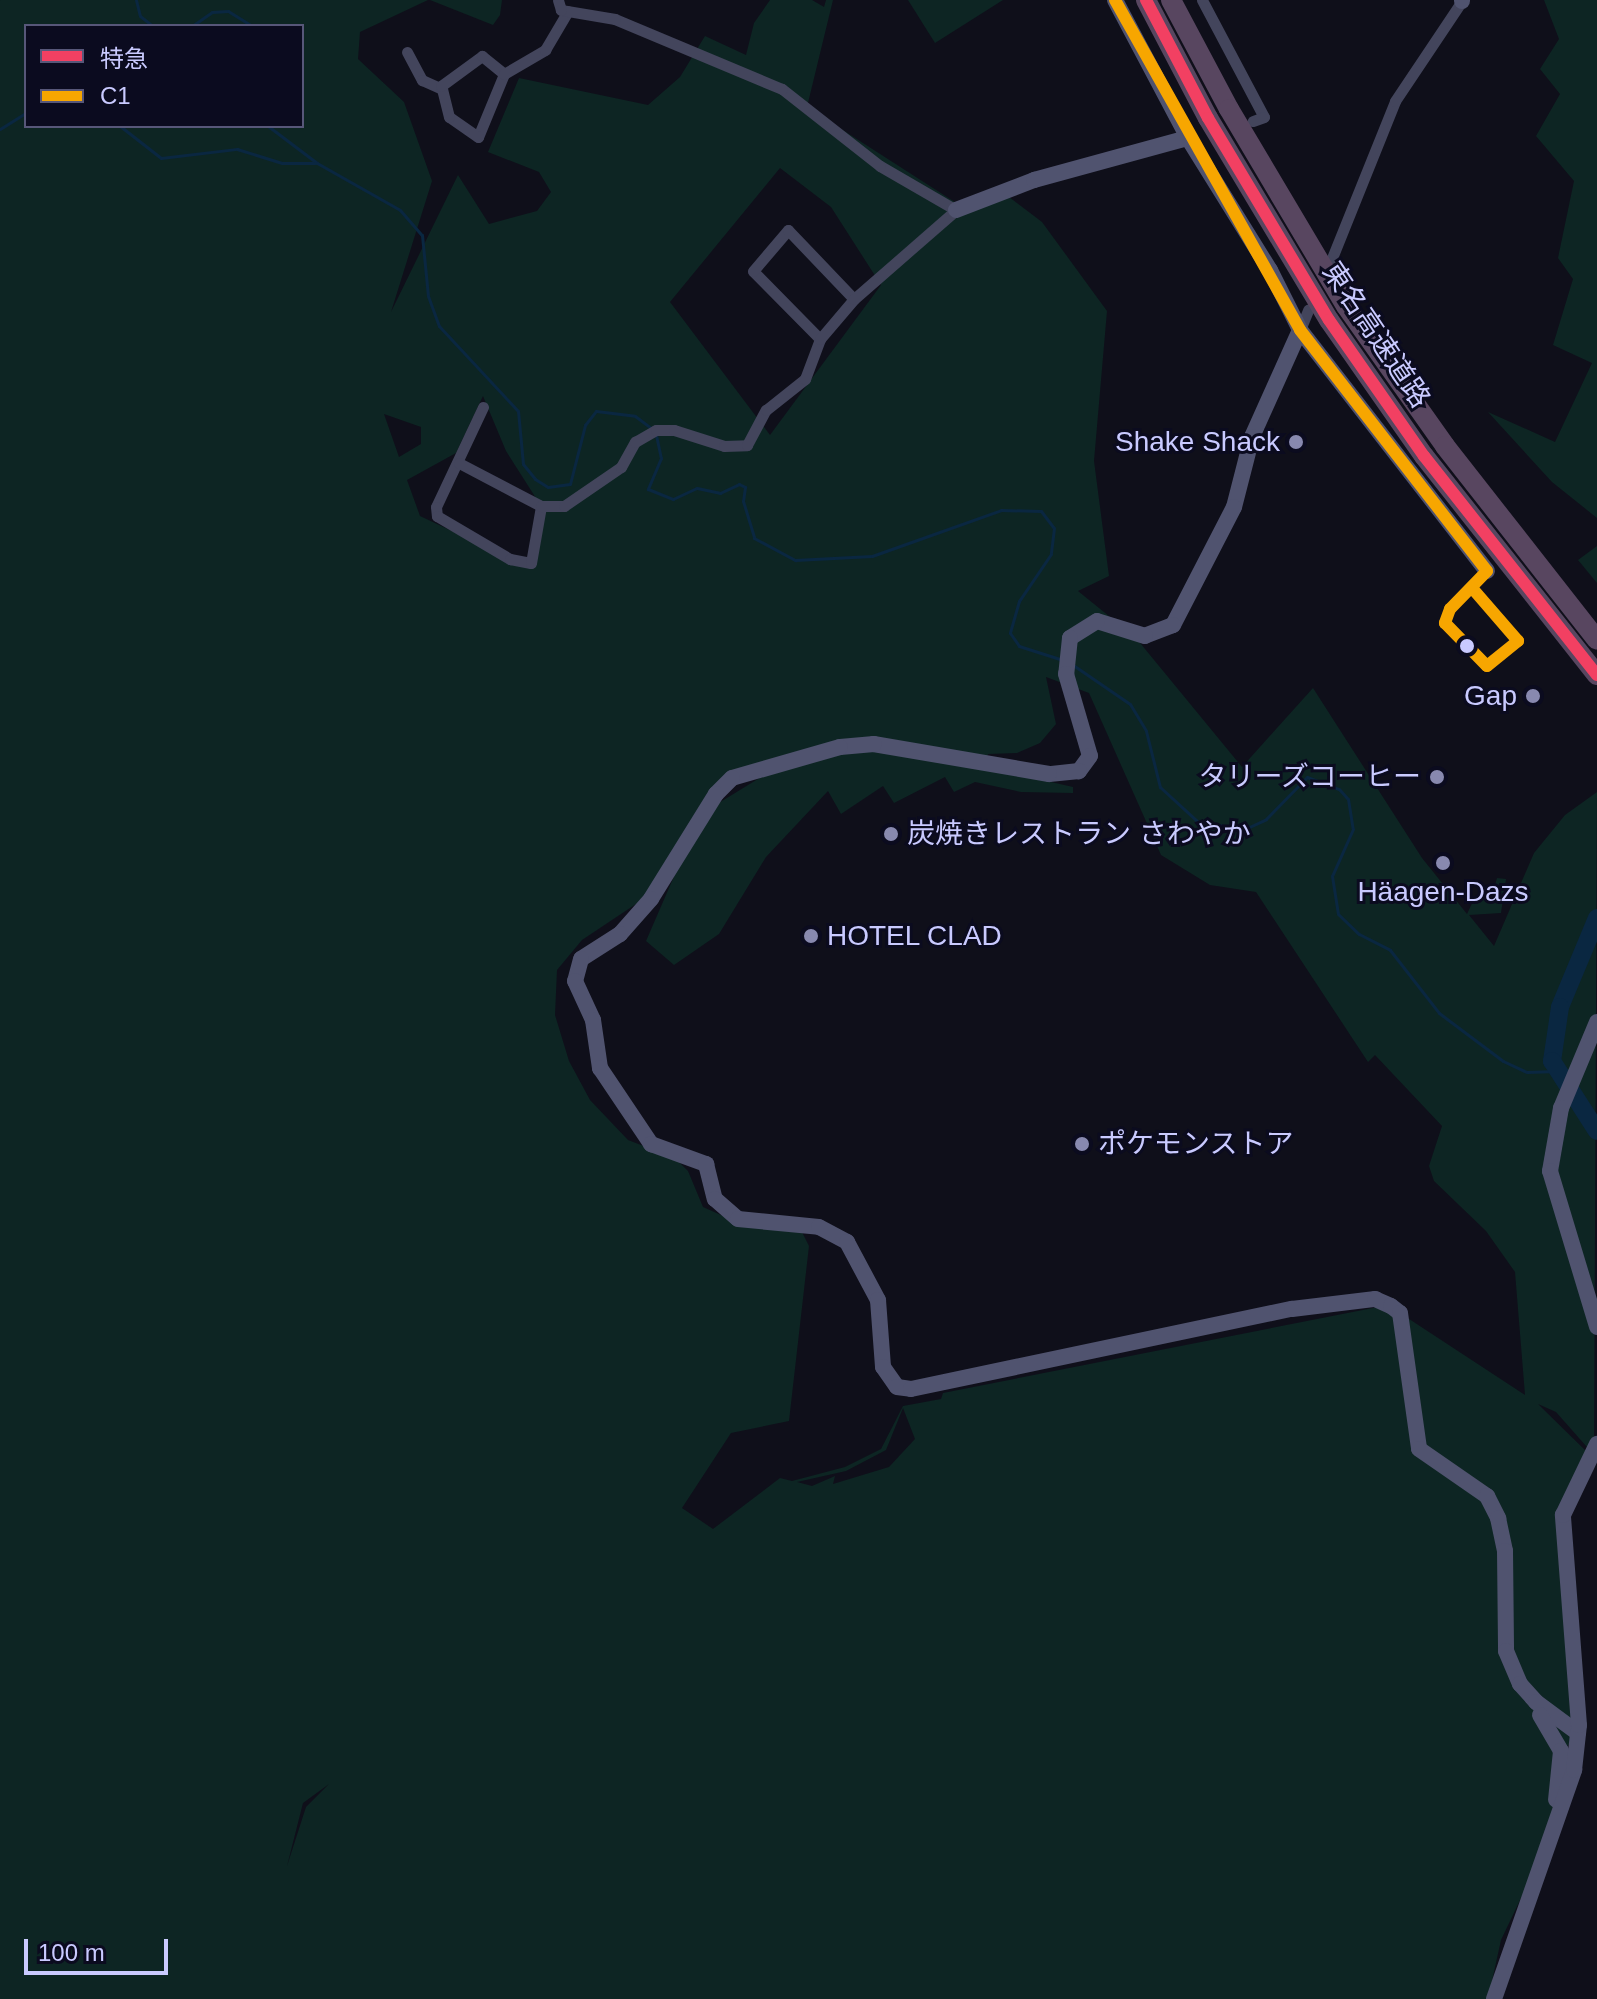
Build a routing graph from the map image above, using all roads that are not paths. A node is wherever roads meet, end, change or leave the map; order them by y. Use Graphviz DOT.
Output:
graph roads {
  1 [pos="558,0"];
  2 [pos="1115,0"];
  3 [pos="1146,0"];
  4 [pos="1171,0"];
  5 [pos="1202,0"];
  6 [pos="1462,1"];
  7 [pos="568,11"];
  8 [pos="407,52"];
  9 [pos="504,74"];
  10 [pos="442,89"];
  11 [pos="1253,121"];
  12 [pos="1195,136"];
  13 [pos="956,210"];
  14 [pos="1332,258"];
  15 [pos="854,299"];
  16 [pos="1308,310"];
  17 [pos="1300,330"];
  18 [pos="820,339"];
  19 [pos="483,407"];
  20 [pos="459,463"];
  21 [pos="541,506"];
  22 [pos="1487,571"];
  23 [pos="1597,640"];
  24 [pos="1597,675"];
  25 [pos="1597,1022"];
  26 [pos="1597,1327"];
  27 [pos="1597,1444"];
  28 [pos="1531,1696"];
  29 [pos="1578,1733"];
  30 [pos="1547,1860"];
  31 [pos="1494,1999"];
  1 -- 7 [label="street"];
  2 -- 12 [label="street"];
  3 -- 24 [label="highway, 東名高速道路"];
  4 -- 23 [label="highway, 東名高速道路"];
  5 -- 11 [label="street"];
  6 -- 14 [label="street"];
  7 -- 9 [label="street"];
  7 -- 13 [label="street"];
  8 -- 10 [label="street"];
  9 -- 10 [label="street"];
  9 -- 10 [label="street"];
  12 -- 13 [label="street"];
  12 -- 17 [label="street"];
  13 -- 15 [label="street"];
  15 -- 18 [label="street"];
  15 -- 18 [label="street"];
  16 -- 17 [label="street"];
  17 -- 22 [label="street"];
  17 -- 28 [label="street"];
  18 -- 21 [label="street"];
  19 -- 20 [label="street"];
  20 -- 21 [label="street"];
  20 -- 21 [label="street"];
  25 -- 26 [label="street"];
  27 -- 29 [label="street"];
  28 -- 29 [label="street"];
  28 -- 30 [label="street"];
  29 -- 30 [label="street"];
  30 -- 31 [label="street"];
}
